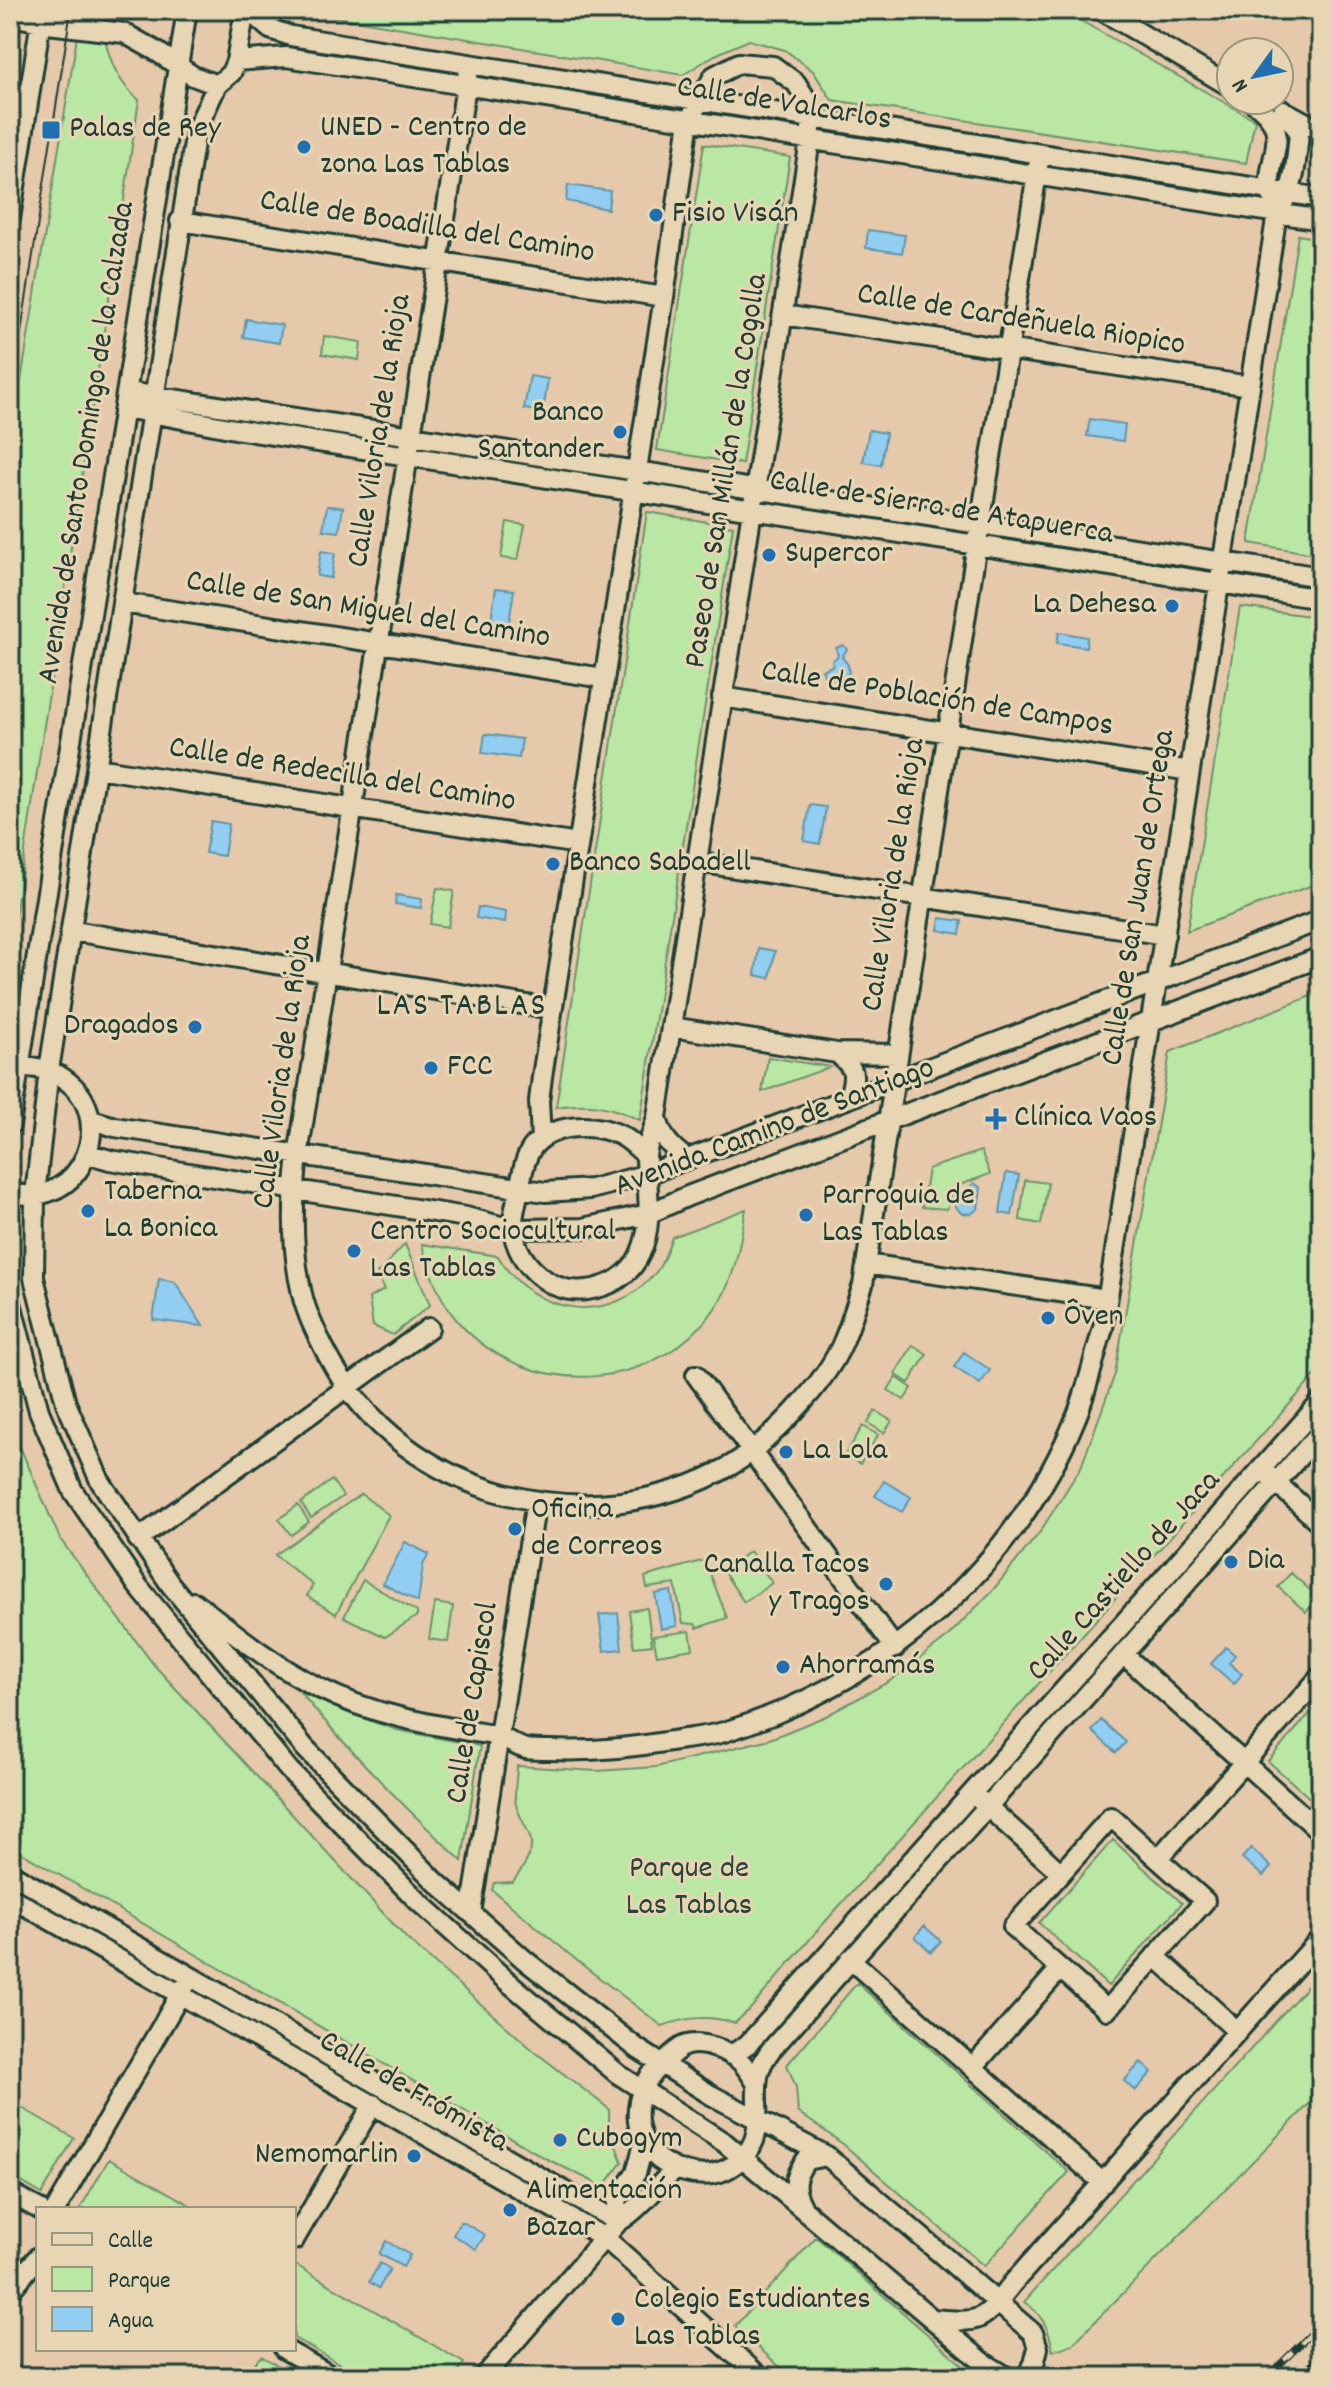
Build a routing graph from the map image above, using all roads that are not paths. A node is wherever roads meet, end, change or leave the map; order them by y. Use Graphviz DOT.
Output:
graph roads {
  1 [pos="187,10"];
  2 [pos="246,10"];
  3 [pos="1108,12"];
  4 [pos="10,15"];
  5 [pos="42,16"];
  6 [pos="236,61"];
  7 [pos="177,64"];
  8 [pos="469,66"];
  9 [pos="1215,76"];
  10 [pos="217,85"];
  11 [pos="465,85"];
  12 [pos="698,101"];
  13 [pos="1269,116"];
  14 [pos="1287,116"];
  15 [pos="1294,116"];
  16 [pos="812,118"];
  17 [pos="689,120"];
  18 [pos="1321,131"];
  19 [pos="810,140"];
  20 [pos="1040,155"];
  21 [pos="1036,175"];
  22 [pos="1270,190"];
  23 [pos="12,193"];
  24 [pos="1291,193"];
  25 [pos="1321,198"];
  26 [pos="1277,213"];
  27 [pos="10,219"];
  28 [pos="1321,220"];
  29 [pos="180,221"];
  30 [pos="439,260"];
  31 [pos="664,297"];
  32 [pos="783,315"];
  33 [pos="1008,349"];
  34 [pos="1250,386"];
  35 [pos="126,400"];
  36 [pos="153,404"];
  37 [pos="410,436"];
  38 [pos="407,456"];
  39 [pos="636,469"];
  40 [pos="755,489"];
  41 [pos="632,491"];
  42 [pos="752,509"];
  43 [pos="980,523"];
  44 [pos="977,543"];
  45 [pos="1222,561"];
  46 [pos="1321,577"];
  47 [pos="1219,583"];
  48 [pos="1321,599"];
  49 [pos="123,603"];
  50 [pos="378,643"];
  51 [pos="603,678"];
  52 [pos="722,697"];
  53 [pos="948,732"];
  54 [pos="97,768"];
  55 [pos="1190,771"];
  56 [pos="353,808"];
  57 [pos="578,844"];
  58 [pos="697,862"];
  59 [pos="922,897"];
  60 [pos="1321,920"];
  61 [pos="73,931"];
  62 [pos="1165,935"];
  63 [pos="1321,957"];
  64 [pos="327,973"];
  65 [pos="1157,981"];
  66 [pos="552,1009"];
  67 [pos="1151,1021"];
  68 [pos="671,1027"];
  69 [pos="837,1053"];
  70 [pos="898,1054"];
  71 [pos="14,1069"];
  72 [pos="49,1070"];
  73 [pos="894,1081"];
  74 [pos="849,1098"];
  75 [pos="657,1117"];
  76 [pos="92,1120"];
  77 [pos="887,1121"];
  78 [pos="10,1125"];
  79 [pos="541,1139"];
  80 [pos="89,1154"];
  81 [pos="298,1156"];
  82 [pos="687,1159"];
  83 [pos="647,1164"];
  84 [pos="520,1189"];
  85 [pos="294,1191"];
  86 [pos="10,1192"];
  87 [pos="35,1195"];
  88 [pos="648,1214"];
  89 [pos="512,1229"];
  90 [pos="866,1264"];
  91 [pos="10,1299"];
  92 [pos="1107,1299"];
  93 [pos="429,1328"];
  94 [pos="696,1375"];
  95 [pos="347,1387"];
  96 [pos="1321,1402"];
  97 [pos="1321,1432"];
  98 [pos="751,1451"];
  99 [pos="1261,1469"];
  100 [pos="1276,1483"];
  101 [pos="536,1501"];
  102 [pos="1321,1524"];
  103 [pos="138,1539"];
  104 [pos="170,1584"];
  105 [pos="895,1648"];
  106 [pos="1123,1654"];
  107 [pos="1321,1676"];
  108 [pos="499,1736"];
  109 [pos="1244,1763"];
  110 [pos="973,1792"];
  111 [pos="987,1807"];
  112 [pos="1321,1832"];
  113 [pos="1158,1859"];
  114 [pos="10,1873"];
  115 [pos="1061,1873"];
  116 [pos="10,1897"];
  117 [pos="471,1913"];
  118 [pos="1321,1938"];
  119 [pos="1155,1956"];
  120 [pos="850,1959"];
  121 [pos="1060,1969"];
  122 [pos="191,1977"];
  123 [pos="179,1995"];
  124 [pos="1237,2031"];
  125 [pos="731,2055"];
  126 [pos="660,2064"];
  127 [pos="973,2067"];
  128 [pos="757,2084"];
  129 [pos="642,2091"];
  130 [pos="373,2104"];
  131 [pos="759,2122"];
  132 [pos="644,2144"];
  133 [pos="827,2156"];
  134 [pos="743,2158"];
  135 [pos="675,2170"];
  136 [pos="1103,2183"];
  137 [pos="10,2193"];
  138 [pos="36,2207"];
  139 [pos="57,2207"];
  140 [pos="803,2208"];
  141 [pos="618,2222"];
  142 [pos="296,2237"];
  143 [pos="605,2238"];
  144 [pos="36,2259"];
  145 [pos="10,2291"];
  146 [pos="998,2302"];
  147 [pos="932,2319"];
  148 [pos="288,2351"];
  149 [pos="991,2372"];
  150 [pos="333,2377"];
  151 [pos="484,2377"];
  152 [pos="760,2377"];
  153 [pos="1007,2377"];
  154 [pos="1026,2377"];
  1 -- 7 [label="street, Avenida de Santo Domingo de la Calzada"];
  2 -- 6 [label="street, Avenida de Santo Domingo de la Calzada"];
  2 -- 8 [label="street, Calle de Valcarlos"];
  3 -- 9 [label="street"];
  4 -- 5 [label="street"];
  5 -- 7 [label="street"];
  5 -- 23 [label="street"];
  6 -- 10 [label="street, Avenida de Santo Domingo de la Calzada"];
  6 -- 11 [label="street, Calle de Valcarlos"];
  7 -- 10 [label="street"];
  7 -- 35 [label="street, Avenida de Santo Domingo de la Calzada"];
  8 -- 11 [label="street, Calle Viloria de la Rioja"];
  8 -- 12 [label="street, Calle de Valcarlos"];
  10 -- 29 [label="street, Avenida de Santo Domingo de la Calzada"];
  11 -- 17 [label="street, Calle de Valcarlos"];
  11 -- 30 [label="street, Calle Viloria de la Rioja"];
  12 -- 16 [label="street, Calle de Valcarlos"];
  12 -- 16 [label="street"];
  12 -- 17 [label="street"];
  13 -- 22 [label="street"];
  14 -- 24 [label="street"];
  15 -- 18 [label="street"];
  16 -- 19 [label="street, Paseo de San Millán de la Cogolla"];
  16 -- 20 [label="street, Calle de Valcarlos"];
  17 -- 19 [label="street, Calle de Valcarlos"];
  17 -- 31 [label="street"];
  19 -- 21 [label="street, Calle de Valcarlos"];
  19 -- 32 [label="street, Paseo de San Millán de la Cogolla"];
  20 -- 21 [label="street, Calle Viloria de la Rioja"];
  20 -- 22 [label="street, Calle de Valcarlos"];
  21 -- 26 [label="street, Calle de Valcarlos"];
  21 -- 33 [label="street, Calle Viloria de la Rioja"];
  22 -- 24 [label="street, Calle de Valcarlos"];
  22 -- 26 [label="street, Calle de San Juan de Ortega"];
  23 -- 27 [label="street"];
  24 -- 25 [label="street, Calle de Valcarlos"];
  24 -- 26 [label="street, Calle de San Juan de Ortega"];
  26 -- 28 [label="street, Calle de Valcarlos"];
  26 -- 34 [label="street, Calle de San Juan de Ortega"];
  29 -- 30 [label="street, Calle de Boadilla del Camino"];
  29 -- 36 [label="street, Avenida de Santo Domingo de la Calzada"];
  30 -- 31 [label="street, Calle de Boadilla del Camino"];
  30 -- 37 [label="street, Calle Viloria de la Rioja"];
  31 -- 39 [label="street"];
  32 -- 33 [label="street, Calle de Cardeñuela Riopico"];
  32 -- 40 [label="street, Paseo de San Millán de la Cogolla"];
  33 -- 34 [label="street, Calle de Cardeñuela Riopico"];
  33 -- 43 [label="street, Calle Viloria de la Rioja"];
  34 -- 45 [label="street, Calle de San Juan de Ortega"];
  35 -- 36 [label="street, Calle de Sierra de Atapuerca"];
  35 -- 71 [label="street, Avenida de Santo Domingo de la Calzada"];
  36 -- 37 [label="street, Calle de Sierra de Atapuerca"];
  36 -- 38 [label="street, Calle de Sierra de Atapuerca"];
  36 -- 49 [label="street, Avenida de Santo Domingo de la Calzada"];
  37 -- 38 [label="street, Calle Viloria de la Rioja"];
  37 -- 39 [label="street, Calle de Sierra de Atapuerca"];
  38 -- 41 [label="street, Calle de Sierra de Atapuerca"];
  38 -- 50 [label="street, Calle Viloria de la Rioja"];
  39 -- 40 [label="street, Calle de Sierra de Atapuerca"];
  39 -- 41 [label="street"];
  40 -- 42 [label="street, Paseo de San Millán de la Cogolla"];
  40 -- 43 [label="street, Calle de Sierra de Atapuerca"];
  41 -- 42 [label="street, Calle de Sierra de Atapuerca"];
  41 -- 51 [label="street"];
  42 -- 44 [label="street, Calle de Sierra de Atapuerca"];
  42 -- 52 [label="street, Paseo de San Millán de la Cogolla"];
  43 -- 44 [label="street, Calle Viloria de la Rioja"];
  43 -- 45 [label="street, Calle de Sierra de Atapuerca"];
  44 -- 47 [label="street, Calle de Sierra de Atapuerca"];
  44 -- 53 [label="street, Calle Viloria de la Rioja"];
  45 -- 46 [label="street, Calle de Sierra de Atapuerca"];
  45 -- 47 [label="street, Calle de San Juan de Ortega"];
  47 -- 48 [label="street, Calle de Sierra de Atapuerca"];
  47 -- 55 [label="street, Calle de San Juan de Ortega"];
  49 -- 50 [label="street, Calle de San Miguel del Camino"];
  49 -- 54 [label="street, Avenida de Santo Domingo de la Calzada"];
  50 -- 51 [label="street, Calle de San Miguel del Camino"];
  50 -- 56 [label="street, Calle Viloria de la Rioja"];
  51 -- 57 [label="street"];
  52 -- 53 [label="street, Calle de Población de Campos"];
  52 -- 58 [label="street, Paseo de San Millán de la Cogolla"];
  53 -- 55 [label="street, Calle de Población de Campos"];
  53 -- 59 [label="street, Calle Viloria de la Rioja"];
  54 -- 56 [label="street, Calle de Redecilla del Camino"];
  54 -- 61 [label="street, Avenida de Santo Domingo de la Calzada"];
  55 -- 62 [label="street, Calle de San Juan de Ortega"];
  56 -- 57 [label="street, Calle de Redecilla del Camino"];
  56 -- 64 [label="street, Calle Viloria de la Rioja"];
  57 -- 66 [label="street"];
  58 -- 59 [label="street"];
  58 -- 68 [label="street, Paseo de San Millán de la Cogolla"];
  59 -- 62 [label="street"];
  59 -- 70 [label="street, Calle Viloria de la Rioja"];
  60 -- 65 [label="street, Avenida Camino de Santiago"];
  61 -- 64 [label="street"];
  61 -- 72 [label="street, Avenida de Santo Domingo de la Calzada"];
  62 -- 65 [label="street, Calle de San Juan de Ortega"];
  63 -- 67 [label="street, Avenida Camino de Santiago"];
  64 -- 66 [label="street"];
  64 -- 81 [label="street, Calle Viloria de la Rioja"];
  65 -- 67 [label="street, Calle de San Juan de Ortega"];
  65 -- 73 [label="street, Avenida Camino de Santiago"];
  66 -- 79 [label="street"];
  67 -- 77 [label="street, Avenida Camino de Santiago"];
  67 -- 92 [label="street, Calle de San Juan de Ortega"];
  68 -- 69 [label="street"];
  68 -- 75 [label="street, Paseo de San Millán de la Cogolla"];
  69 -- 70 [label="street"];
  69 -- 74 [label="street"];
  70 -- 73 [label="street, Calle Viloria de la Rioja"];
  71 -- 72 [label="street"];
  71 -- 78 [label="street, Avenida de Santo Domingo de la Calzada"];
  72 -- 76 [label="street"];
  72 -- 87 [label="street, Avenida de Santo Domingo de la Calzada"];
  73 -- 74 [label="street, Avenida Camino de Santiago"];
  73 -- 77 [label="street, Calle Viloria de la Rioja"];
  74 -- 82 [label="street, Avenida Camino de Santiago"];
  75 -- 82 [label="street"];
  75 -- 83 [label="street, Paseo de San Millán de la Cogolla"];
  76 -- 80 [label="street"];
  76 -- 81 [label="street, Avenida Camino de Santiago"];
  77 -- 88 [label="street, Avenida Camino de Santiago"];
  77 -- 90 [label="street, Calle Viloria de la Rioja"];
  79 -- 83 [label="street"];
  79 -- 84 [label="street"];
  80 -- 85 [label="street, Avenida Camino de Santiago"];
  80 -- 87 [label="street"];
  81 -- 84 [label="street, Avenida Camino de Santiago"];
  81 -- 85 [label="street, Calle Viloria de la Rioja"];
  82 -- 83 [label="street, Avenida Camino de Santiago"];
  83 -- 84 [label="street, Avenida Camino de Santiago"];
  83 -- 88 [label="street, Paseo de San Millán de la Cogolla"];
  84 -- 89 [label="street"];
  85 -- 89 [label="street, Avenida Camino de Santiago"];
  85 -- 95 [label="street, Calle Viloria de la Rioja"];
  86 -- 87 [label="street"];
  87 -- 103 [label="street, Avenida de Santo Domingo de la Calzada"];
  88 -- 89 [label="street, Avenida Camino de Santiago"];
  88 -- 89 [label="street, Paseo de San Millán de la Cogolla"];
  90 -- 92 [label="street"];
  90 -- 98 [label="street, Calle Viloria de la Rioja"];
  91 -- 129 [label="street"];
  92 -- 105 [label="street, Calle de San Juan de Ortega"];
  93 -- 95 [label="street"];
  94 -- 98 [label="street"];
  95 -- 101 [label="street, Calle Viloria de la Rioja"];
  95 -- 103 [label="street"];
  96 -- 99 [label="street, Calle Castiello de Jaca"];
  97 -- 100 [label="street, Calle Castiello de Jaca"];
  98 -- 101 [label="street, Calle Viloria de la Rioja"];
  98 -- 105 [label="street"];
  99 -- 100 [label="street"];
  99 -- 110 [label="street, Calle Castiello de Jaca"];
  100 -- 102 [label="street"];
  100 -- 106 [label="street, Calle Castiello de Jaca"];
  101 -- 108 [label="street, Calle de Capiscol"];
  103 -- 104 [label="street, Avenida de Santo Domingo de la Calzada"];
  104 -- 108 [label="street, Calle de San Juan de Ortega"];
  104 -- 117 [label="street, Avenida de Santo Domingo de la Calzada"];
  105 -- 108 [label="street, Calle de San Juan de Ortega"];
  106 -- 109 [label="street"];
  106 -- 111 [label="street, Calle Castiello de Jaca"];
  107 -- 109 [label="street"];
  108 -- 117 [label="street, Calle de Capiscol"];
  109 -- 112 [label="street"];
  109 -- 113 [label="street"];
  110 -- 111 [label="street"];
  110 -- 125 [label="street, Calle Castiello de Jaca"];
  111 -- 115 [label="street"];
  111 -- 120 [label="street, Calle Castiello de Jaca"];
  113 -- 115 [label="street"];
  113 -- 119 [label="street"];
  114 -- 122 [label="street, Calle de Frómista"];
  115 -- 121 [label="street"];
  116 -- 123 [label="street, Calle de Frómista"];
  117 -- 126 [label="street, Avenida de Santo Domingo de la Calzada"];
  118 -- 124 [label="street"];
  119 -- 121 [label="street"];
  119 -- 124 [label="street"];
  120 -- 127 [label="street"];
  120 -- 128 [label="street, Calle Castiello de Jaca"];
  121 -- 127 [label="street"];
  122 -- 123 [label="street"];
  122 -- 141 [label="street, Calle de Frómista"];
  123 -- 130 [label="street, Calle de Frómista"];
  123 -- 139 [label="street"];
  124 -- 136 [label="street"];
  125 -- 126 [label="street"];
  125 -- 128 [label="street"];
  126 -- 129 [label="street"];
  126 -- 131 [label="street, Avenida de Santo Domingo de la Calzada"];
  127 -- 136 [label="street"];
  128 -- 131 [label="street, Calle Castiello de Jaca"];
  129 -- 132 [label="street"];
  129 -- 134 [label="street"];
  130 -- 142 [label="street"];
  130 -- 143 [label="street, Calle de Frómista"];
  131 -- 133 [label="street, Avenida de Santo Domingo de la Calzada"];
  131 -- 134 [label="street, Calle Castiello de Jaca"];
  132 -- 135 [label="street"];
  132 -- 141 [label="street"];
  133 -- 140 [label="street"];
  133 -- 146 [label="street, Avenida de Santo Domingo de la Calzada"];
  134 -- 135 [label="street"];
  134 -- 140 [label="street"];
  135 -- 141 [label="street"];
  136 -- 146 [label="street"];
  137 -- 138 [label="street"];
  140 -- 147 [label="street"];
  141 -- 143 [label="street"];
  143 -- 151 [label="street"];
  143 -- 152 [label="street, Calle de Frómista"];
  144 -- 145 [label="street"];
  146 -- 147 [label="street"];
  146 -- 154 [label="street, Avenida de Santo Domingo de la Calzada"];
  147 -- 149 [label="street"];
  148 -- 150 [label="street"];
  149 -- 153 [label="street"];
  153 -- 154 [label="street"];
}
